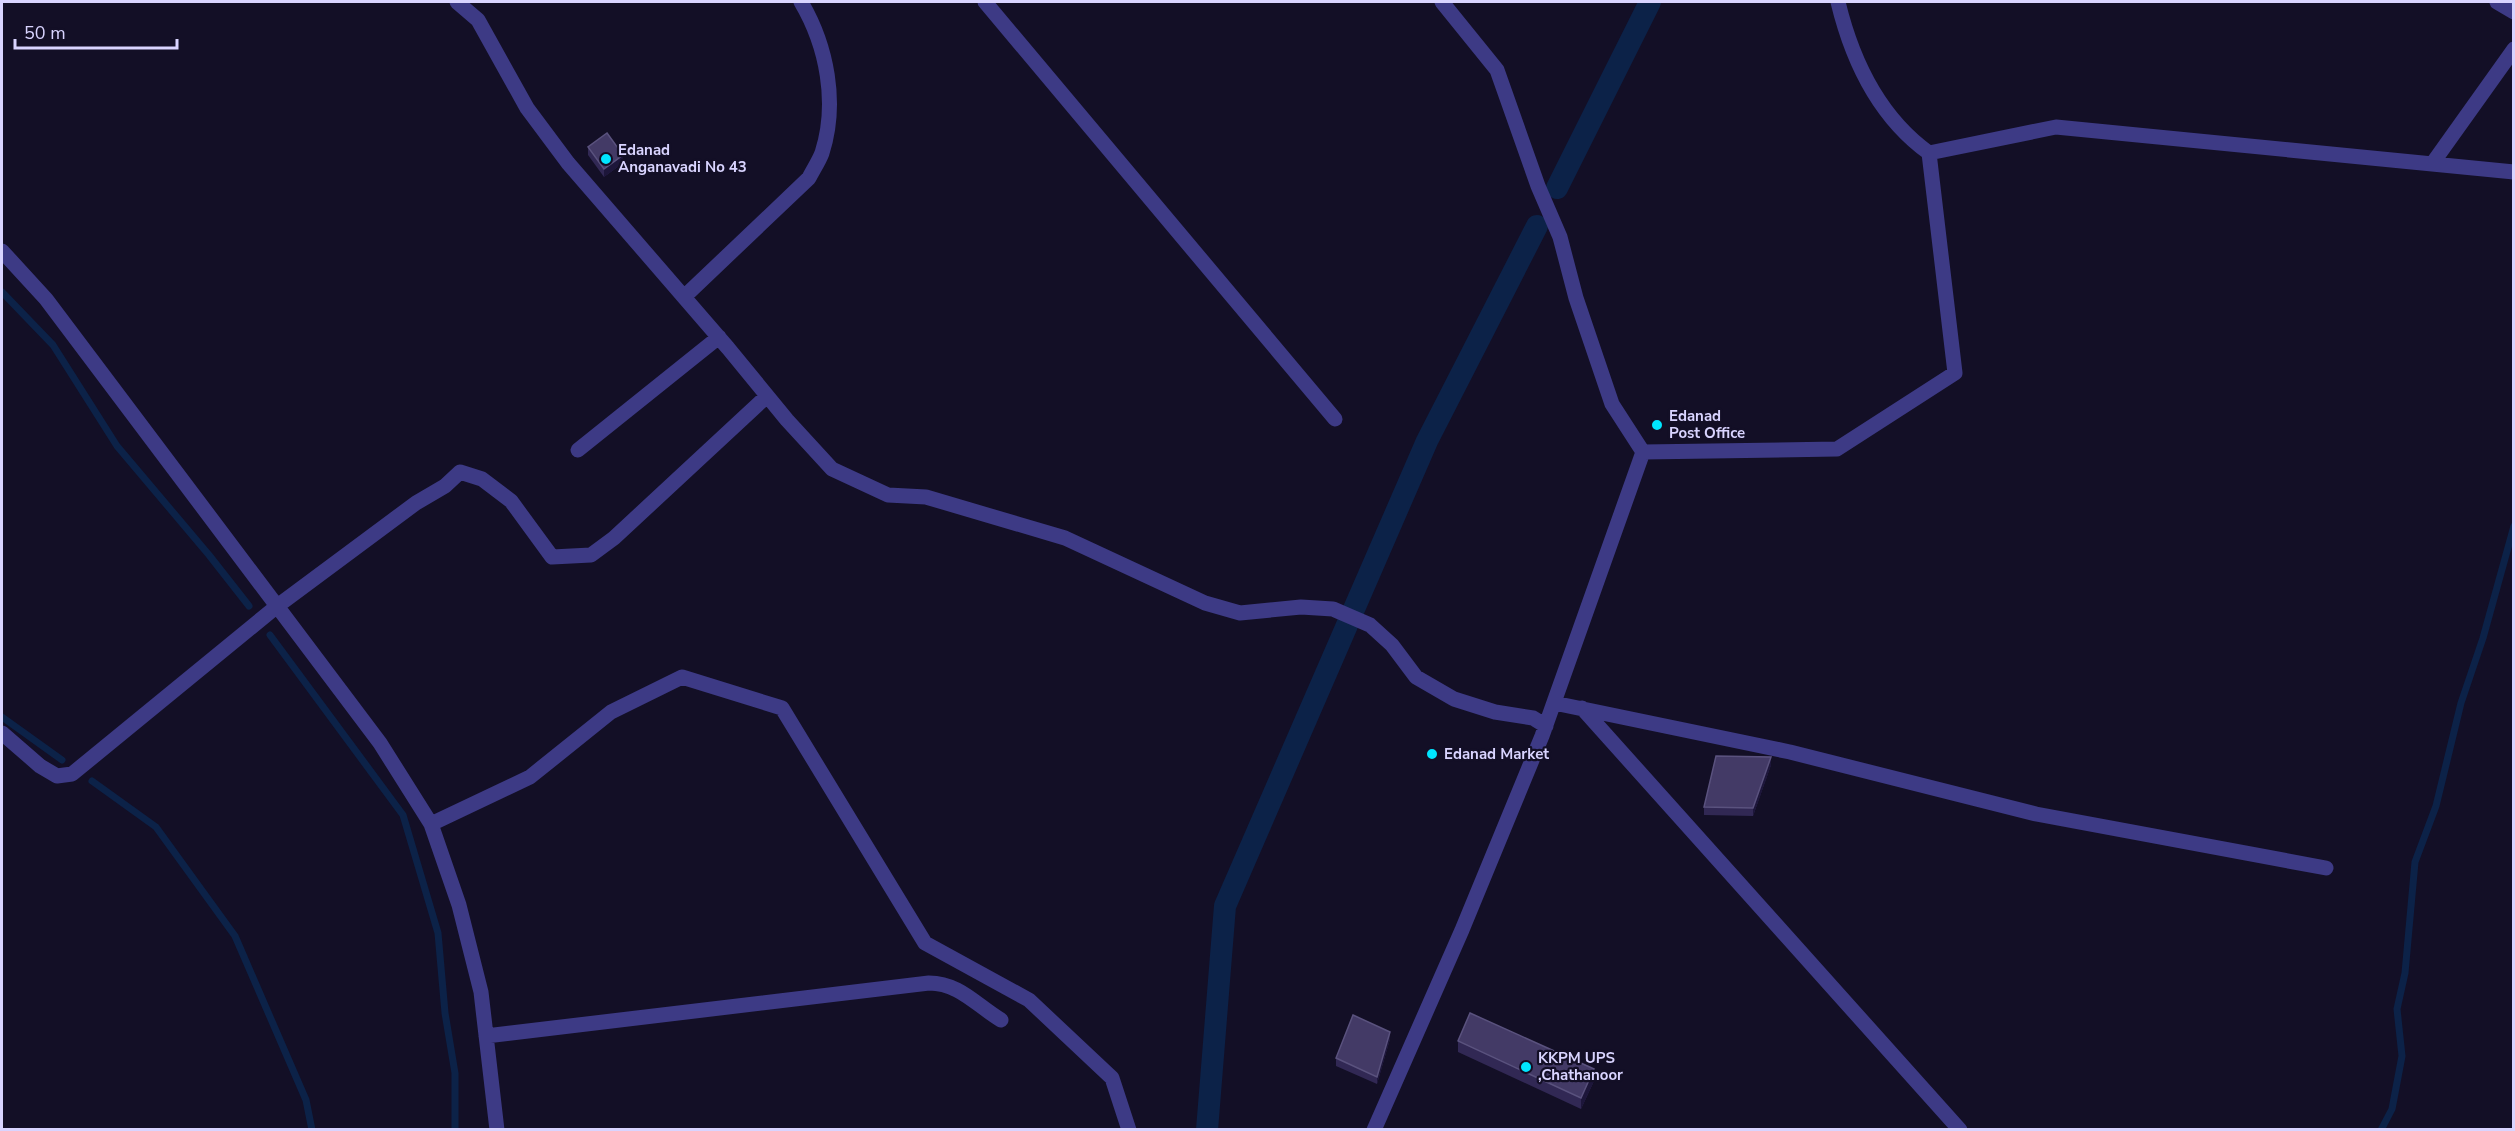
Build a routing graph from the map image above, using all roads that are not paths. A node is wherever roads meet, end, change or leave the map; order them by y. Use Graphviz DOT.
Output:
graph roads {
  1 [pos="457,2"];
  2 [pos="801,2"];
  3 [pos="985,2"];
  4 [pos="1442,2"];
  5 [pos="1838,2"];
  6 [pos="2497,2"];
  7 [pos="2514,12"];
  8 [pos="2514,49"];
  9 [pos="1929,153"];
  10 [pos="2432,164"];
  11 [pos="2514,172"];
  12 [pos="2,251"];
  13 [pos="684,297"];
  14 [pos="719,337"];
  15 [pos="767,396"];
  16 [pos="1335,419"];
  17 [pos="578,450"];
  18 [pos="1643,452"];
  19 [pos="276,607"];
  20 [pos="1554,703"];
  21 [pos="1582,708"];
  22 [pos="1546,726"];
  23 [pos="2,734"];
  24 [pos="431,824"];
  25 [pos="2326,868"];
  26 [pos="1001,1020"];
  27 [pos="486,1036"];
  28 [pos="497,1130"];
  29 [pos="1130,1130"];
  30 [pos="1374,1130"];
  31 [pos="1960,1130"];
  1 -- 13 [label="street"];
  2 -- 13 [label="street"];
  3 -- 16 [label="street"];
  4 -- 18 [label="street"];
  5 -- 9 [label="street"];
  6 -- 7 [label="street"];
  8 -- 10 [label="street"];
  9 -- 10 [label="street"];
  9 -- 18 [label="street"];
  10 -- 11 [label="street"];
  12 -- 19 [label="street"];
  13 -- 14 [label="street"];
  14 -- 15 [label="street"];
  14 -- 17 [label="street"];
  15 -- 19 [label="street"];
  15 -- 22 [label="street"];
  18 -- 20 [label="street"];
  19 -- 23 [label="street"];
  19 -- 24 [label="street"];
  20 -- 21 [label="street"];
  20 -- 22 [label="street"];
  21 -- 25 [label="street"];
  21 -- 31 [label="street"];
  22 -- 30 [label="street"];
  24 -- 27 [label="street"];
  24 -- 29 [label="street"];
  26 -- 27 [label="street"];
  27 -- 28 [label="street"];
}
